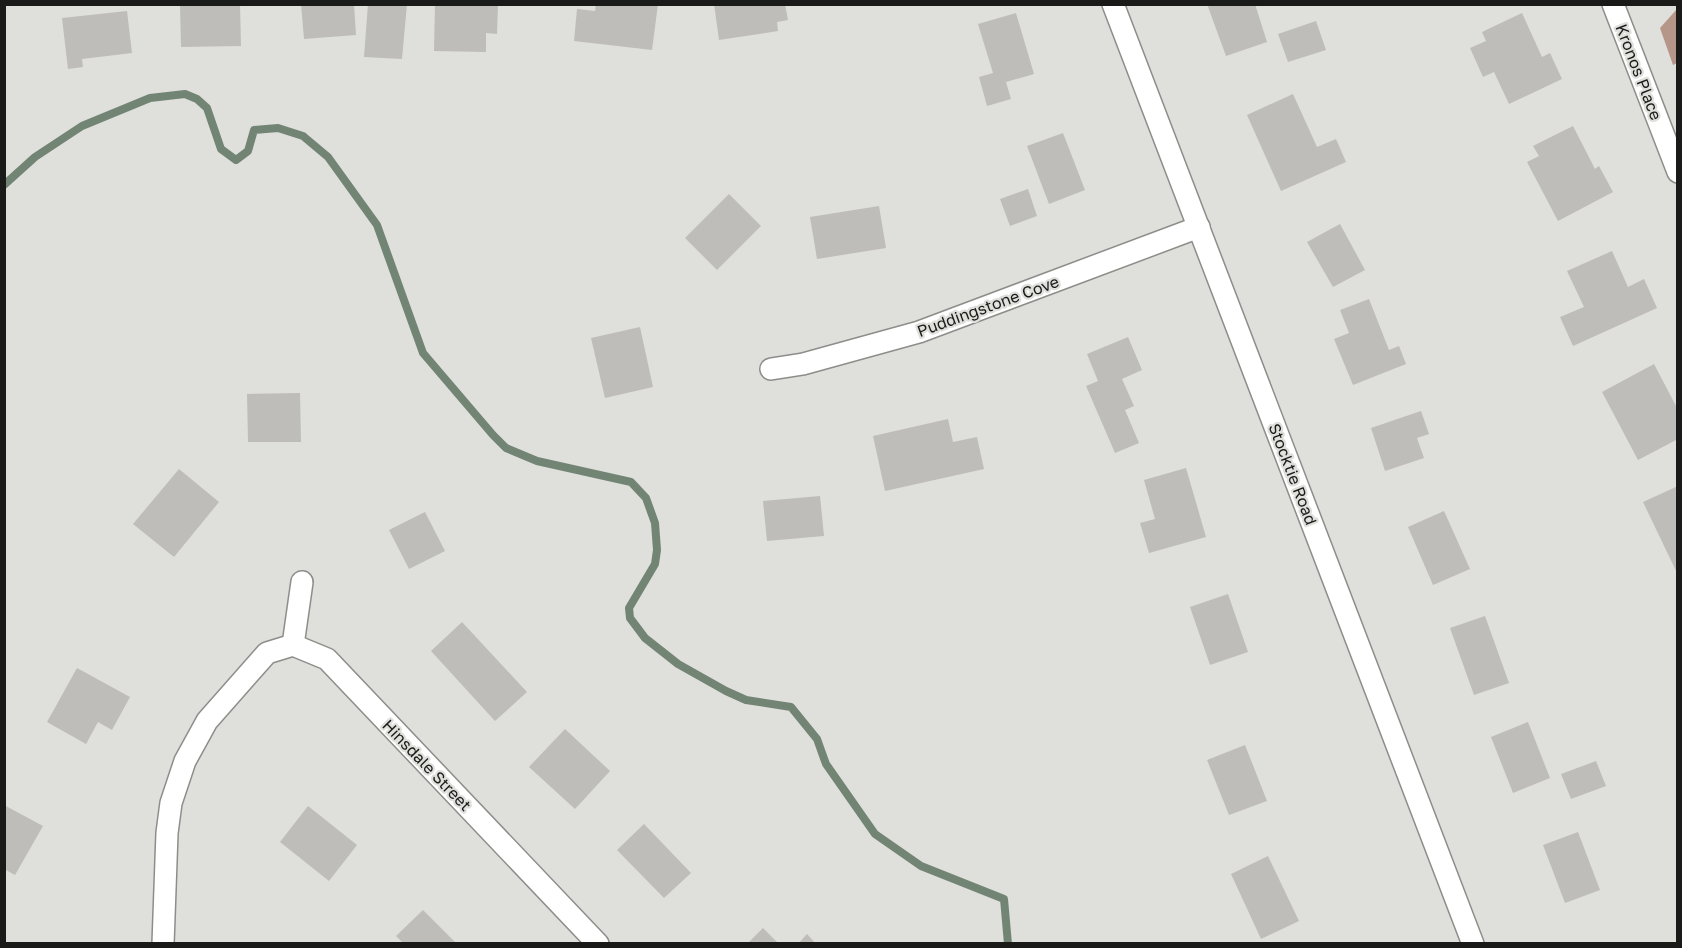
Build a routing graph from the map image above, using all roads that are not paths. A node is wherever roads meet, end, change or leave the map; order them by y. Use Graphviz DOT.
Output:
graph roads {
  1 [pos="1113,4"];
  2 [pos="1613,4"];
  3 [pos="1677,172"];
  4 [pos="1199,227"];
  5 [pos="771,369"];
  6 [pos="302,582"];
  7 [pos="293,645"];
  8 [pos="163,944"];
  9 [pos="598,944"];
  10 [pos="1473,944"];
  1 -- 4 [label="street, Stocktie Road"];
  2 -- 3 [label="street, Kronos Place"];
  4 -- 5 [label="street, Puddingstone Cove"];
  4 -- 10 [label="street, Stocktie Road"];
  6 -- 7 [label="street"];
  7 -- 8 [label="street"];
  7 -- 9 [label="street, Hinsdale Street"];
}
